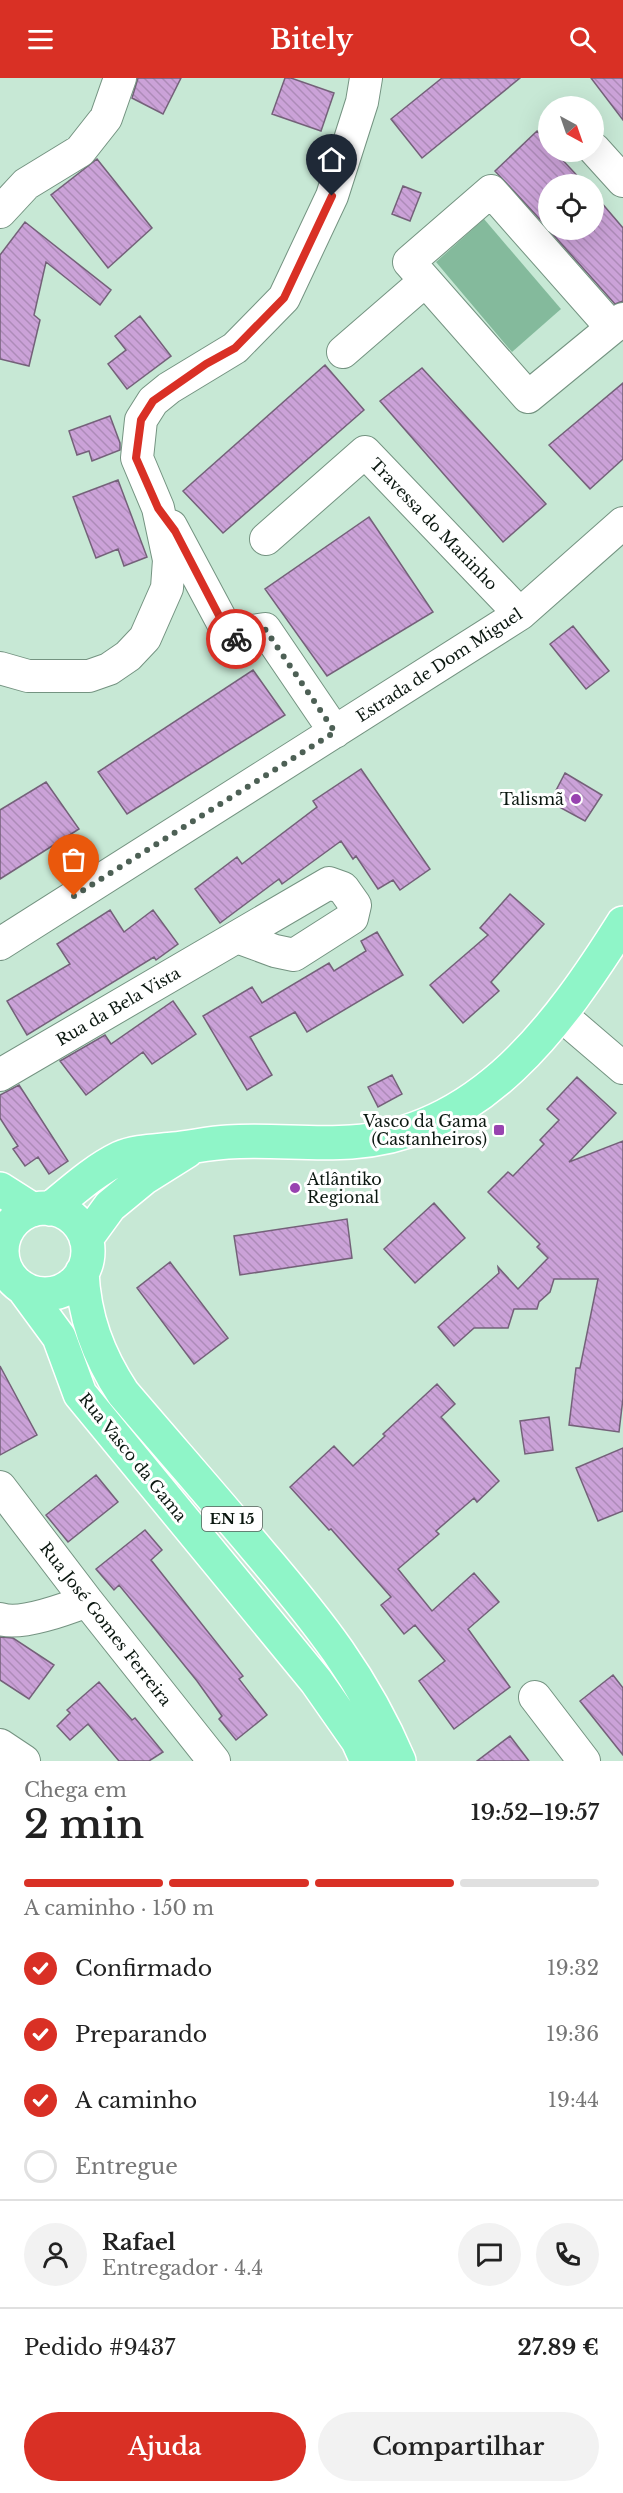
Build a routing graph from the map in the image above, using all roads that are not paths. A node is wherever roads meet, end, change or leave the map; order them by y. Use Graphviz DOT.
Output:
graph roads {
  1 [pos="120,78"];
  2 [pos="370,78"];
  3 [pos="604,160"];
  4 [pos="623,181"];
  5 [pos="0,212"];
  6 [pos="425,281"];
  7 [pos="617,324"];
  8 [pos="343,352"];
  9 [pos="158,508"];
  10 [pos="623,523"];
  11 [pos="266,539"];
  12 [pos="520,614"];
  13 [pos="0,668"];
  14 [pos="335,732"];
  15 [pos="623,923"];
  16 [pos="237,937"];
  17 [pos="0,944"];
  18 [pos="561,1016"];
  19 [pos="623,1068"];
  20 [pos="0,1075"];
  21 [pos="194,1147"];
  22 [pos="0,1190"];
  23 [pos="23,1217"];
  24 [pos="86,1239"];
  25 [pos="2,1262"];
  26 [pos="82,1272"];
  27 [pos="23,1288"];
  28 [pos="0,1487"];
  29 [pos="87,1601"];
  30 [pos="0,1619"];
  31 [pos="535,1696"];
  32 [pos="0,1745"];
  33 [pos="24,1761"];
  34 [pos="214,1761"];
  35 [pos="367,1761"];
  36 [pos="399,1761"];
  37 [pos="584,1761"];
  1 -- 5 [label="street"];
  2 -- 9 [label="street"];
  3 -- 4 [label="street"];
  6 -- 7 [label="street"];
  6 -- 7 [label="street"];
  6 -- 8 [label="street"];
  9 -- 13 [label="street"];
  9 -- 14 [label="street"];
  10 -- 12 [label="street, Estrada de Dom Miguel"];
  11 -- 12 [label="street, Travessa do Maninho"];
  12 -- 14 [label="street, Estrada de Dom Miguel"];
  14 -- 17 [label="street, Estrada de Dom Miguel"];
  15 -- 18 [label="main road"];
  16 -- 20 [label="street, Rua da Bela Vista"];
  18 -- 19 [label="street"];
  18 -- 21 [label="main road"];
  21 -- 23 [label="main road"];
  21 -- 24 [label="main road"];
  22 -- 23 [label="main road"];
  23 -- 24 [label="main road"];
  23 -- 25 [label="main road"];
  24 -- 26 [label="main road"];
  25 -- 27 [label="main road"];
  26 -- 27 [label="main road"];
  26 -- 36 [label="main road, Rua Vasco da Gama / EN 15"];
  27 -- 35 [label="main road, Rua Vasco da Gama / EN 15"];
  28 -- 29 [label="street, Rua José Gomes Ferreira"];
  29 -- 30 [label="street"];
  29 -- 34 [label="street, Rua José Gomes Ferreira"];
  31 -- 37 [label="street"];
  32 -- 33 [label="street"];
}
